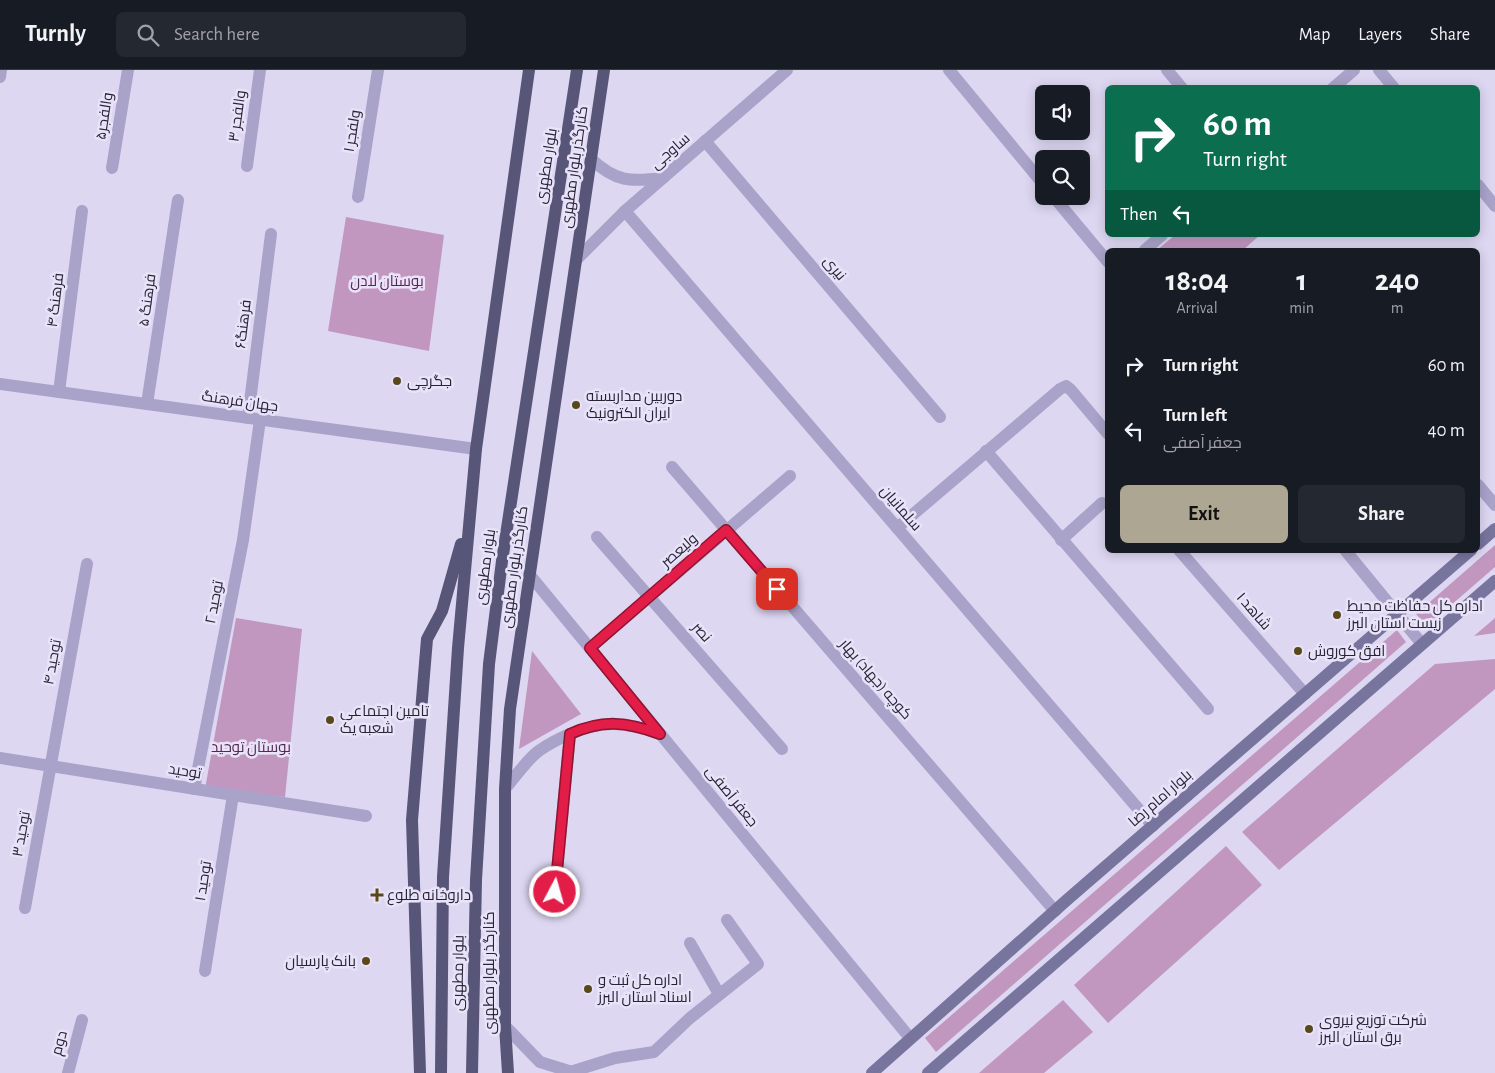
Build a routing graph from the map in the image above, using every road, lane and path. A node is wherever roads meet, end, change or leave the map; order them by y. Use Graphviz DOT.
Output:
graph roads {
  1 [pos="1,70"];
  2 [pos="128,70"];
  3 [pos="260,70"];
  4 [pos="378,70"];
  5 [pos="529,70"];
  6 [pos="577,70"];
  7 [pos="604,70"];
  8 [pos="787,70"];
  9 [pos="949,70"];
  10 [pos="1167,70"];
  11 [pos="1354,70"];
  12 [pos="1379,70"];
  13 [pos="0,77"];
  14 [pos="1180,85"];
  15 [pos="1336,85"];
  16 [pos="1392,85"];
  17 [pos="705,141"];
  18 [pos="591,159"];
  19 [pos="246,166"];
  20 [pos="112,168"];
  21 [pos="1035,174"];
  22 [pos="663,178"];
  23 [pos="1480,187"];
  24 [pos="358,197"];
  25 [pos="178,200"];
  26 [pos="1060,205"];
  27 [pos="1495,206"];
  28 [pos="82,211"];
  29 [pos="625,211"];
  30 [pos="271,234"];
  31 [pos="1160,237"];
  32 [pos="1147,248"];
  33 [pos="1105,258"];
  34 [pos="577,259"];
  35 [pos="0,384"];
  36 [pos="60,392"];
  37 [pos="148,404"];
  38 [pos="940,417"];
  39 [pos="254,419"];
  40 [pos="1105,430"];
  41 [pos="476,449"];
  42 [pos="986,452"];
  43 [pos="672,467"];
  44 [pos="790,476"];
  45 [pos="1480,487"];
  46 [pos="1102,503"];
  47 [pos="1495,505"];
  48 [pos="470,513"];
  49 [pos="897,528"];
  50 [pos="1495,529"];
  51 [pos="726,530"];
  52 [pos="597,537"];
  53 [pos="1061,540"];
  54 [pos="1480,542"];
  55 [pos="1182,553"];
  56 [pos="1348,553"];
  57 [pos="1468,553"];
  58 [pos="87,564"];
  59 [pos="529,574"];
  60 [pos="1495,581"];
  61 [pos="649,597"];
  62 [pos="1398,614"];
  63 [pos="1422,644"];
  64 [pos="590,648"];
  65 [pos="1305,694"];
  66 [pos="1208,709"];
  67 [pos="570,734"];
  68 [pos="660,734"];
  69 [pos="782,749"];
  70 [pos="0,758"];
  71 [pos="50,766"];
  72 [pos="194,789"];
  73 [pos="505,790"];
  74 [pos="233,795"];
  75 [pos="366,816"];
  76 [pos="1153,826"];
  77 [pos="554,902"];
  78 [pos="25,908"];
  79 [pos="1055,911"];
  80 [pos="727,920"];
  81 [pos="690,943"];
  82 [pos="205,971"];
  83 [pos="719,994"];
  84 [pos="82,1020"];
  85 [pos="505,1026"];
  86 [pos="910,1038"];
  87 [pos="568,1072"];
  88 [pos="68,1073"];
  89 [pos="420,1073"];
  90 [pos="441,1073"];
  91 [pos="472,1073"];
  92 [pos="508,1073"];
  93 [pos="872,1073"];
  94 [pos="928,1073"];
  1 -- 13 [label="street"];
  2 -- 20 [label="street, والفجر۵"];
  3 -- 19 [label="street, والفجر ۳"];
  4 -- 24 [label="street, ولفجر ۱"];
  5 -- 41 [label="main road, بلوار مطهری"];
  6 -- 91 [label="main road, بلوار مطهری"];
  7 -- 18 [label="main road, کنارگذر بلوار مطهری"];
  8 -- 17 [label="street, ساوجی"];
  9 -- 21 [label="street"];
  10 -- 14 [label="street"];
  11 -- 15 [label="street"];
  12 -- 16 [label="street"];
  17 -- 22 [label="street, ساوجی"];
  17 -- 38 [label="street, نیری"];
  18 -- 22 [label="street"];
  18 -- 34 [label="main road, کنارگذر بلوار مطهری"];
  22 -- 29 [label="street, ساوجی"];
  23 -- 27 [label="street"];
  25 -- 37 [label="street, فرهنگ ۵"];
  26 -- 33 [label="street"];
  28 -- 36 [label="street, فرهنگ ۴"];
  29 -- 34 [label="street, ساوجی"];
  29 -- 49 [label="street, سلمانیان"];
  30 -- 39 [label="street, فرهنگ۶"];
  31 -- 32 [label="street"];
  34 -- 59 [label="main road, کنارگذر بلوار مطهری"];
  35 -- 36 [label="street, جهان فرهنگ"];
  36 -- 37 [label="street, جهان فرهنگ"];
  37 -- 39 [label="street, جهان فرهنگ"];
  39 -- 41 [label="street, جهان فرهنگ"];
  39 -- 72 [label="street, توحید ۲"];
  40 -- 42 [label="street"];
  41 -- 48 [label="main road, بلوار مطهری"];
  42 -- 49 [label="street"];
  42 -- 53 [label="street"];
  43 -- 51 [label="street, کوچه (جهاد) بهار"];
  44 -- 51 [label="street, ولیعصر"];
  45 -- 47 [label="street"];
  46 -- 53 [label="street"];
  48 -- 89 [label="main road"];
  48 -- 90 [label="main road, بلوار مطهری"];
  49 -- 76 [label="street, سلمانیان"];
  50 -- 54 [label="main road"];
  51 -- 61 [label="street, ولیعصر"];
  51 -- 79 [label="street, کوچه (جهاد) بهار"];
  52 -- 61 [label="street, نصر"];
  53 -- 66 [label="street"];
  55 -- 65 [label="street, شاهد ۱"];
  56 -- 62 [label="street"];
  57 -- 62 [label="main road, بلوار امام رضا"];
  58 -- 71 [label="street, توحید ۴"];
  59 -- 64 [label="street, جعفر آصفی"];
  59 -- 73 [label="main road, کنارگذر بلوار مطهری"];
  60 -- 63 [label="main road"];
  61 -- 64 [label="street, ولیعصر"];
  61 -- 69 [label="street, نصر"];
  62 -- 63 [label="street"];
  62 -- 65 [label="main road, بلوار امام رضا"];
  63 -- 94 [label="main road"];
  64 -- 68 [label="street, جعفر آصفی"];
  65 -- 76 [label="main road, بلوار امام رضا"];
  67 -- 68 [label="street"];
  67 -- 73 [label="street"];
  67 -- 77 [label="street"];
  68 -- 86 [label="street, جعفر آصفی"];
  70 -- 71 [label="street, توحید"];
  71 -- 72 [label="street, توحید"];
  71 -- 78 [label="street, توحید ۳"];
  72 -- 74 [label="street, توحید"];
  73 -- 85 [label="main road, کنارگذر بلوار مطهری"];
  74 -- 75 [label="street, توحید"];
  74 -- 82 [label="street, توحید ۱"];
  76 -- 79 [label="main road, بلوار امام رضا"];
  79 -- 86 [label="main road, بلوار امام رضا"];
  80 -- 83 [label="street"];
  81 -- 83 [label="street"];
  83 -- 87 [label="street"];
  84 -- 88 [label="street, دوم"];
  85 -- 87 [label="street"];
  85 -- 92 [label="main road, کنارگذر بلوار مطهری"];
  86 -- 93 [label="main road, بلوار امام رضا"];
}
